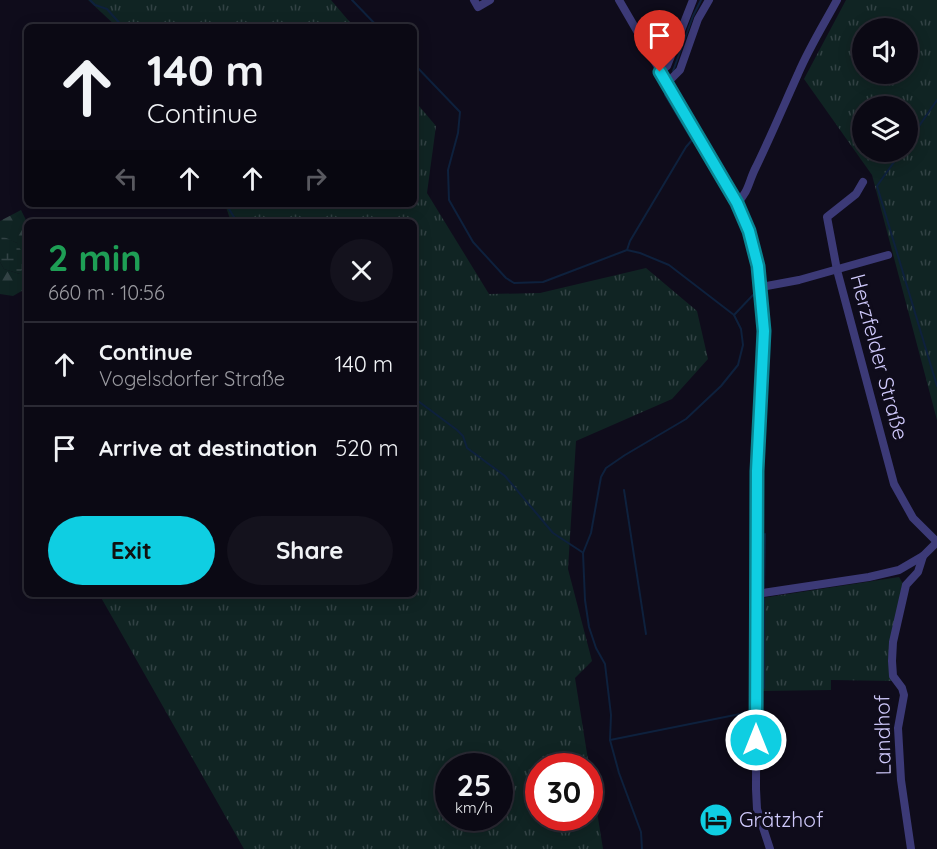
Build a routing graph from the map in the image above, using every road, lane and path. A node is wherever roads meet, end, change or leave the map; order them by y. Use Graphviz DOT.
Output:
graph roads {
  1 [pos="474,0"];
  2 [pos="490,0"];
  3 [pos="619,0"];
  4 [pos="693,0"];
  5 [pos="709,0"];
  6 [pos="837,0"];
  7 [pos="660,72"];
  8 [pos="667,83"];
  9 [pos="864,182"];
  10 [pos="737,203"];
  11 [pos="888,255"];
  12 [pos="837,270"];
  13 [pos="761,286"];
  14 [pos="937,542"];
  15 [pos="923,556"];
  16 [pos="756,594"];
  17 [pos="770,849"];
  18 [pos="911,849"];
  1 -- 2 [label="street"];
  3 -- 7 [label="street"];
  4 -- 7 [label="street"];
  5 -- 8 [label="street"];
  6 -- 10 [label="street"];
  7 -- 8 [label="street"];
  8 -- 10 [label="street"];
  9 -- 12 [label="street, Herzfelder Straße"];
  10 -- 13 [label="street"];
  11 -- 12 [label="street"];
  12 -- 13 [label="street"];
  12 -- 14 [label="street, Herzfelder Straße"];
  13 -- 16 [label="street"];
  14 -- 15 [label="street"];
  15 -- 16 [label="street"];
  15 -- 18 [label="street, Landhof"];
  16 -- 17 [label="street"];
}
